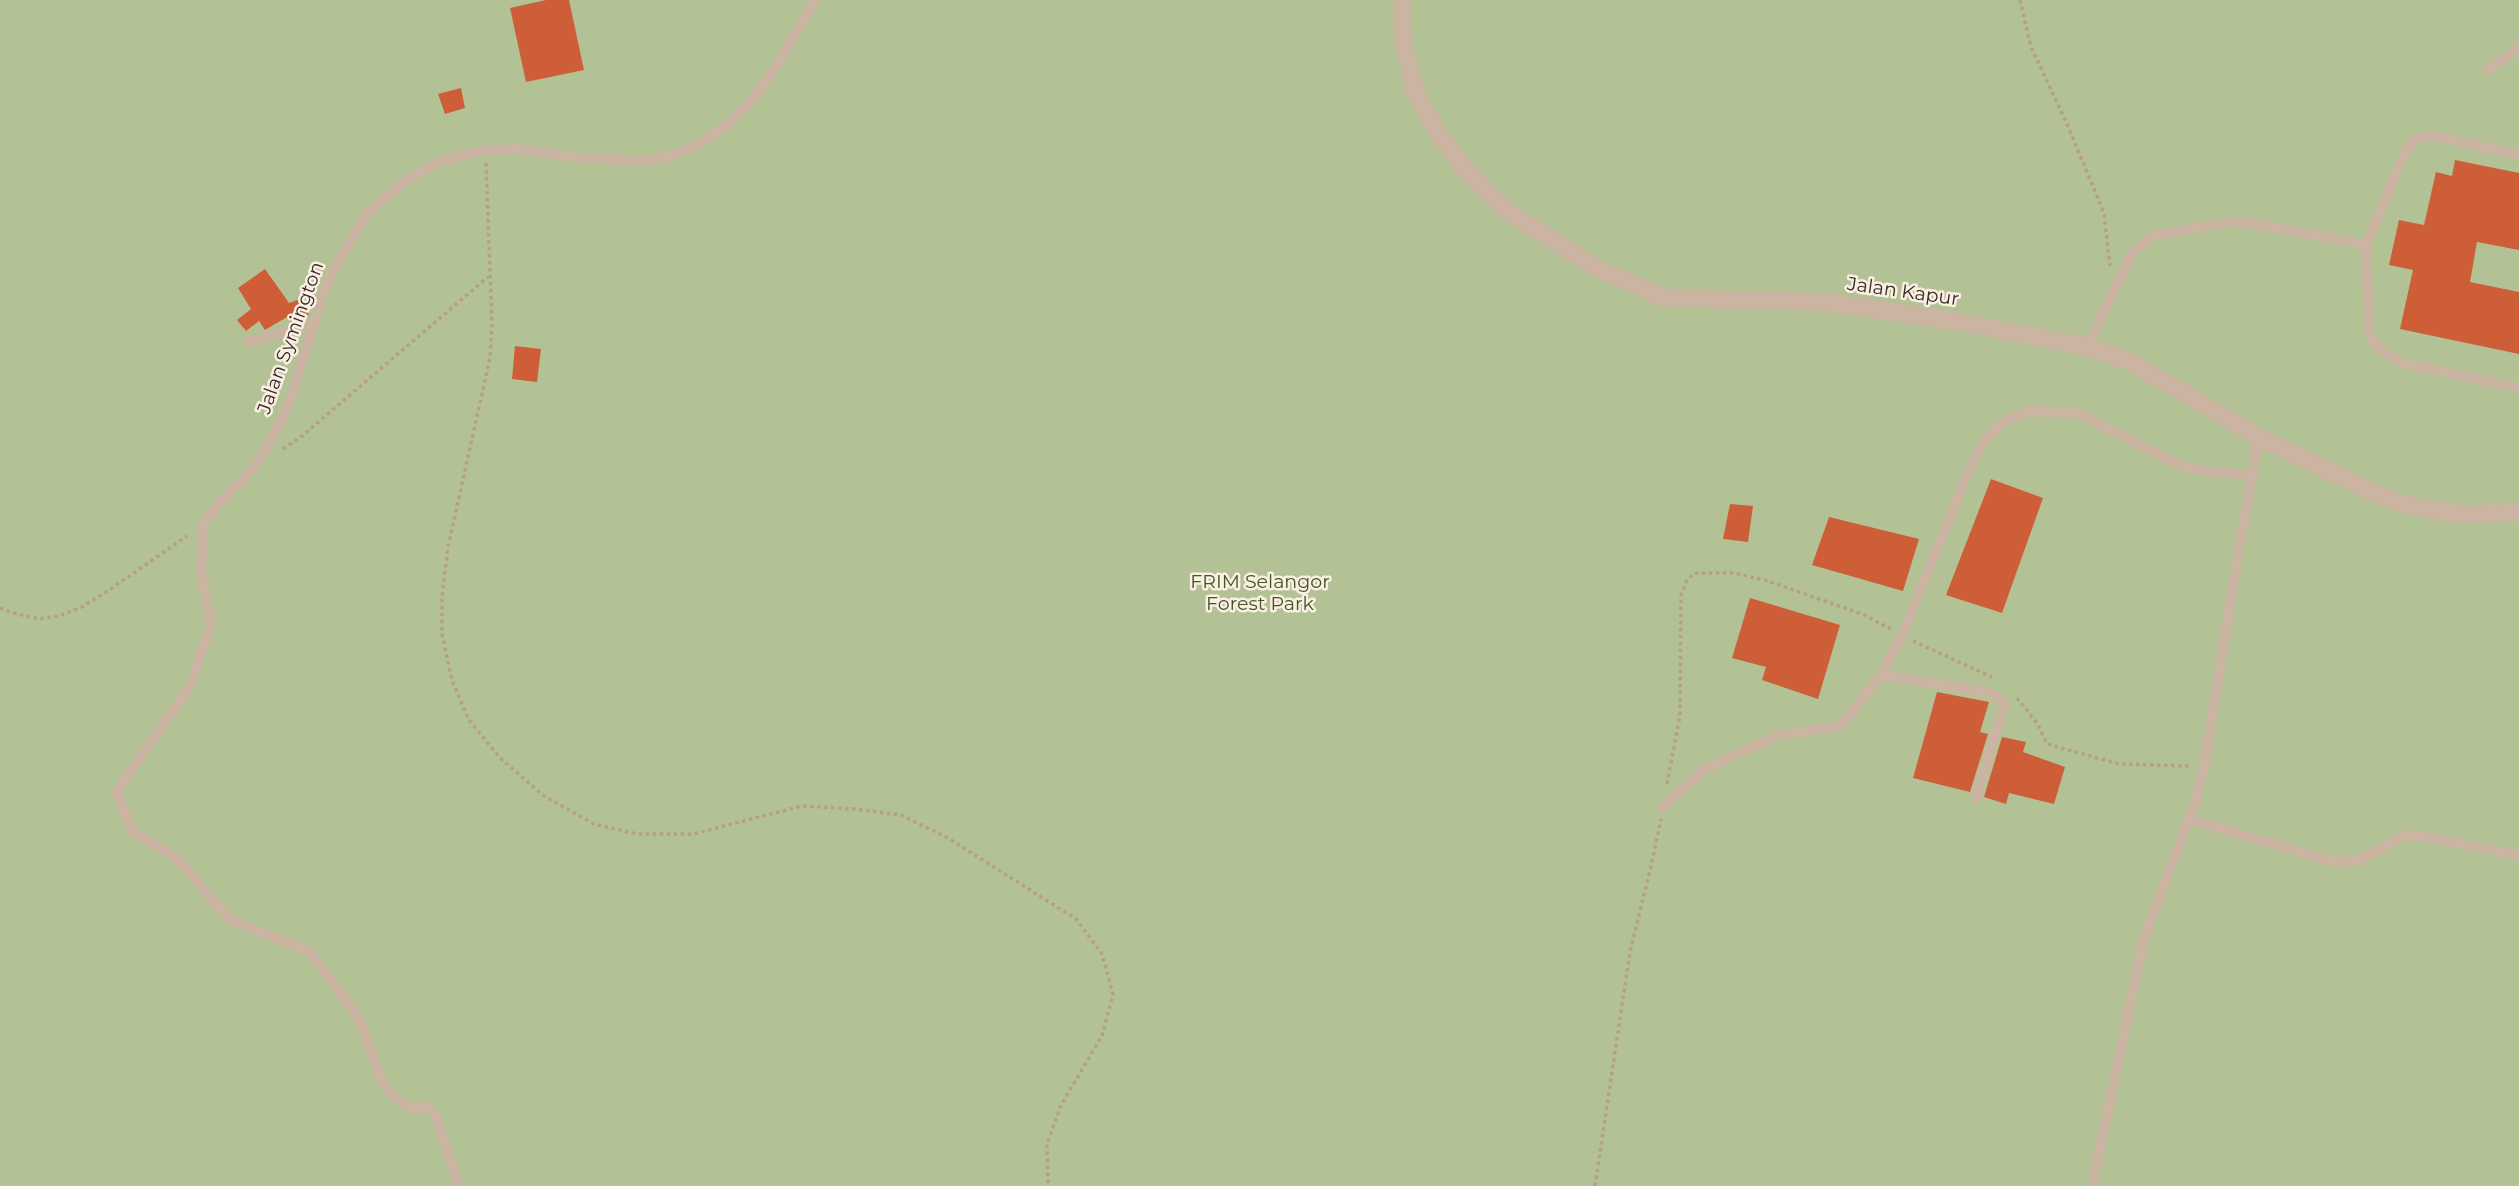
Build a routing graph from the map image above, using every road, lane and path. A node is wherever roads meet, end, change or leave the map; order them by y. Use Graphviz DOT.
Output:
graph roads {
  1 [pos="815,0"];
  2 [pos="1402,0"];
  3 [pos="2020,0"];
  4 [pos="2519,48"];
  5 [pos="2487,71"];
  6 [pos="485,150"];
  7 [pos="2519,155"];
  8 [pos="2366,245"];
  9 [pos="488,277"];
  10 [pos="2112,296"];
  11 [pos="312,324"];
  12 [pos="248,342"];
  13 [pos="2087,347"];
  14 [pos="2519,388"];
  15 [pos="2259,437"];
  16 [pos="255,467"];
  17 [pos="2252,475"];
  18 [pos="2519,513"];
  19 [pos="204,525"];
  20 [pos="0,608"];
  21 [pos="1902,635"];
  22 [pos="1881,675"];
  23 [pos="2001,685"];
  24 [pos="2010,692"];
  25 [pos="2204,766"];
  26 [pos="1976,798"];
  27 [pos="1663,807"];
  28 [pos="2189,819"];
  29 [pos="2519,855"];
  30 [pos="459,1186"];
  31 [pos="1048,1186"];
  32 [pos="1595,1186"];
  33 [pos="2092,1186"];
  1 -- 6 [label="lane, Jalan Symington"];
  2 -- 13 [label="street, Jalan Kapur"];
  3 -- 10 [label="path"];
  4 -- 5 [label="lane"];
  6 -- 9 [label="path"];
  6 -- 11 [label="lane, Jalan Symington"];
  7 -- 8 [label="lane"];
  8 -- 10 [label="lane"];
  8 -- 14 [label="lane"];
  9 -- 16 [label="path"];
  9 -- 31 [label="path"];
  10 -- 13 [label="lane"];
  11 -- 12 [label="lane"];
  11 -- 16 [label="lane, Jalan Symington"];
  13 -- 15 [label="street, Jalan Kapur"];
  15 -- 17 [label="lane"];
  15 -- 18 [label="street, Jalan Kapur"];
  16 -- 19 [label="lane, Jalan Symington"];
  17 -- 21 [label="lane"];
  17 -- 25 [label="lane"];
  19 -- 20 [label="path"];
  19 -- 30 [label="lane"];
  21 -- 22 [label="lane"];
  21 -- 23 [label="path"];
  21 -- 27 [label="path"];
  22 -- 26 [label="lane"];
  22 -- 27 [label="lane"];
  24 -- 25 [label="path"];
  25 -- 28 [label="lane"];
  27 -- 32 [label="path"];
  28 -- 29 [label="lane"];
  28 -- 33 [label="lane"];
}
